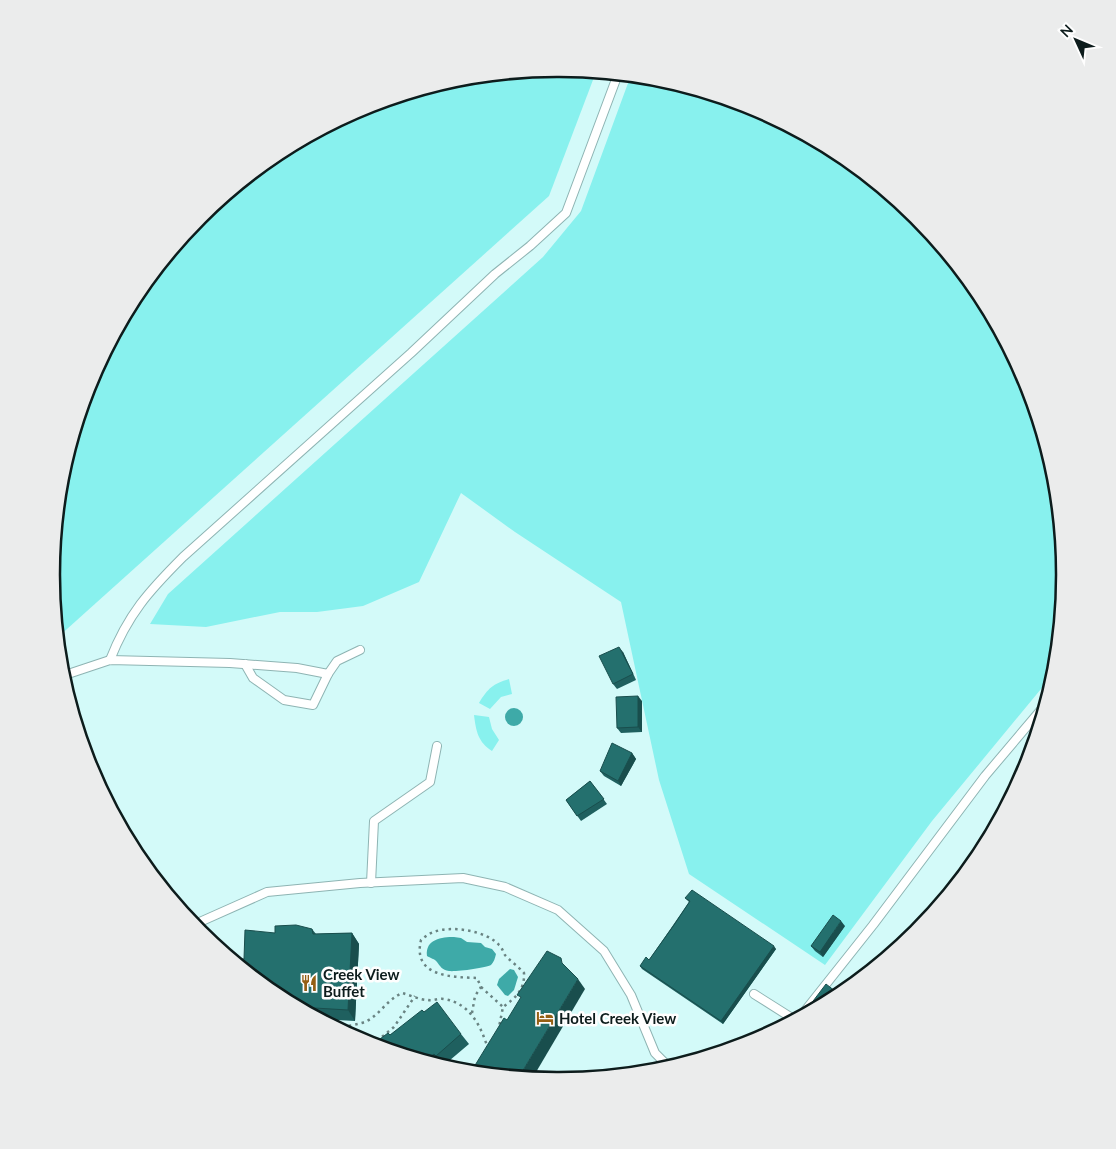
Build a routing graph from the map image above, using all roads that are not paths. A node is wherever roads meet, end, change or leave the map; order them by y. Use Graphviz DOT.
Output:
graph roads {
  1 [pos="616,80"];
  2 [pos="360,650"];
  3 [pos="110,660"];
  4 [pos="246,664"];
  5 [pos="70,673"];
  6 [pos="328,674"];
  7 [pos="1035,717"];
  8 [pos="437,746"];
  9 [pos="371,882"];
  10 [pos="201,921"];
  11 [pos="754,994"];
  12 [pos="810,1004"];
  13 [pos="788,1016"];
  14 [pos="663,1061"];
  1 -- 3 [label="lane"];
  2 -- 6 [label="lane"];
  3 -- 4 [label="lane"];
  3 -- 5 [label="lane"];
  4 -- 6 [label="lane"];
  4 -- 6 [label="lane"];
  7 -- 12 [label="lane"];
  8 -- 9 [label="lane"];
  9 -- 10 [label="lane"];
  9 -- 14 [label="lane"];
  11 -- 13 [label="lane"];
}
